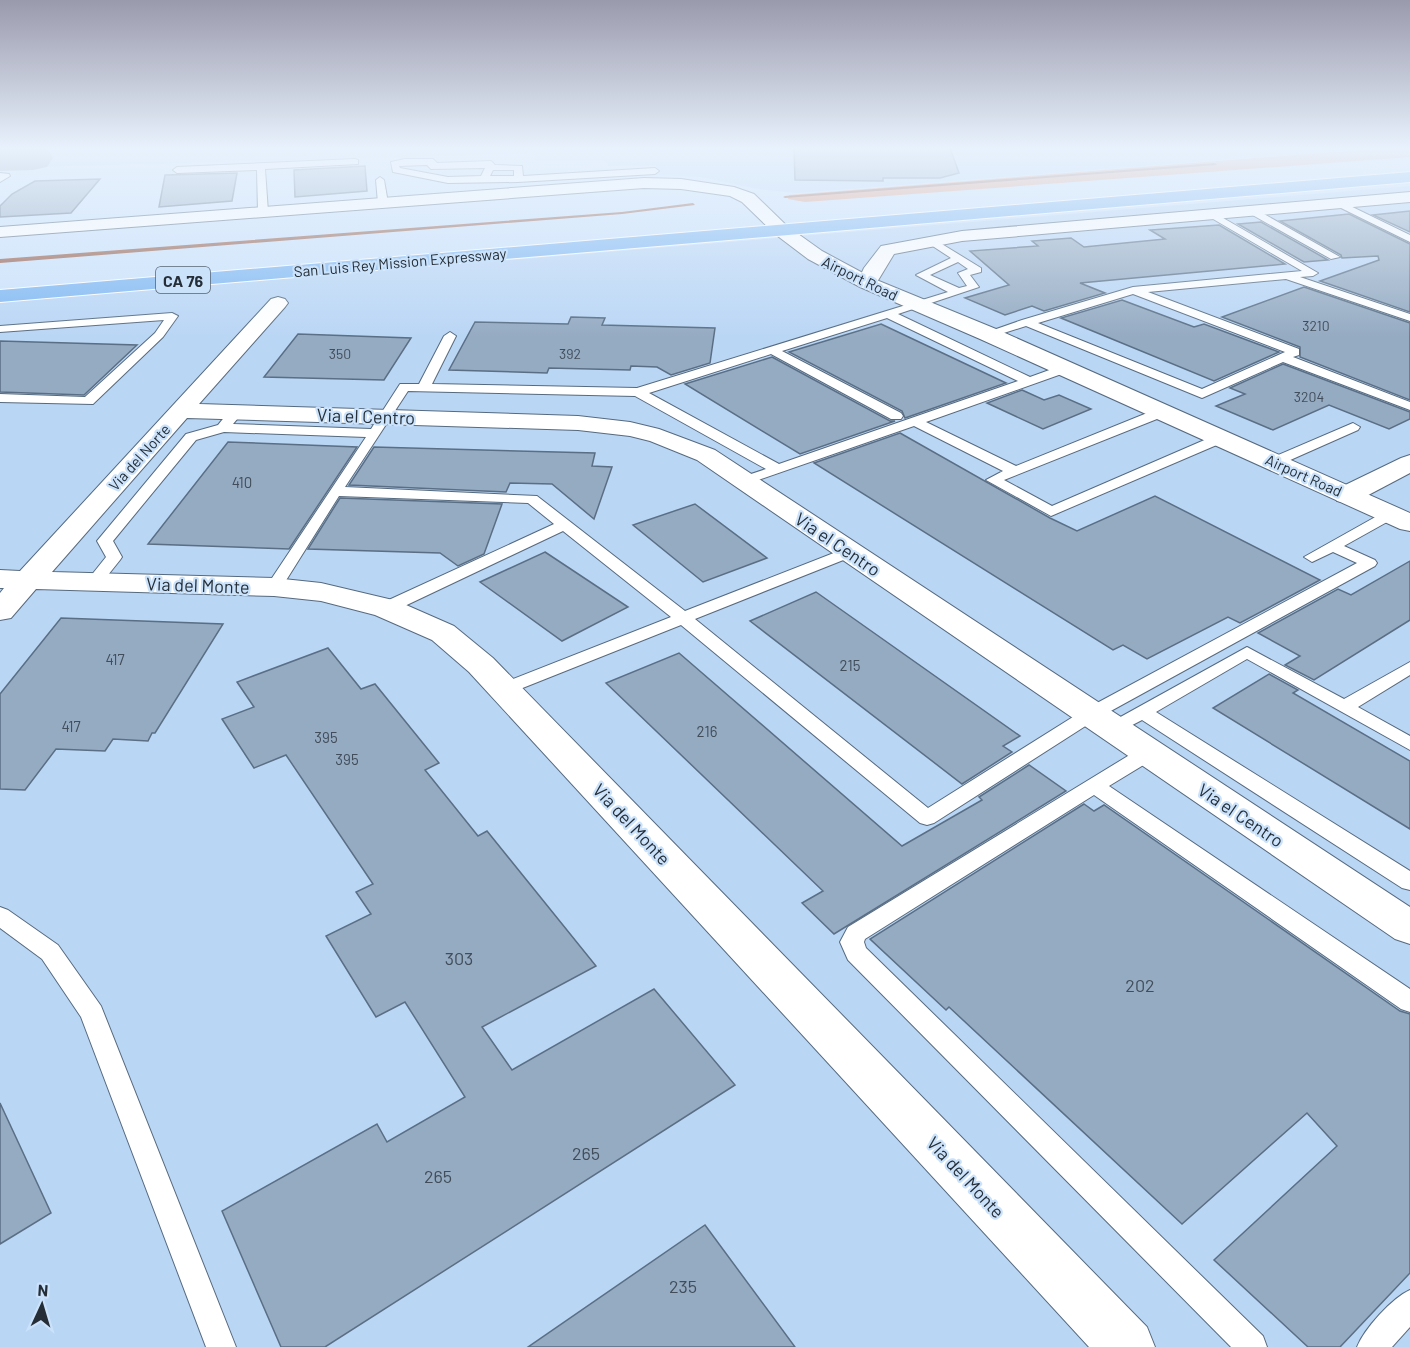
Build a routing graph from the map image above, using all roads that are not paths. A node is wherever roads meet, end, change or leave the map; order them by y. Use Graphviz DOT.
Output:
graph roads {
  1 [pos="278,211"];
  2 [pos="766,211"];
  3 [pos="900,211"];
  4 [pos="1252,211"];
  5 [pos="1354,211"];
  6 [pos="263,212"];
  7 [pos="1210,214"];
  8 [pos="778,219"];
  9 [pos="0,232"];
  10 [pos="1410,239"];
  11 [pos="932,241"];
  12 [pos="1335,256"];
  13 [pos="958,258"];
  14 [pos="1284,276"];
  15 [pos="0,278"];
  16 [pos="867,283"];
  17 [pos="1133,290"];
  18 [pos="958,292"];
  19 [pos="0,296"];
  20 [pos="278,303"];
  21 [pos="918,304"];
  22 [pos="888,314"];
  23 [pos="1410,318"];
  24 [pos="1026,322"];
  25 [pos="0,329"];
  26 [pos="988,334"];
  27 [pos="450,336"];
  28 [pos="772,350"];
  29 [pos="1283,358"];
  30 [pos="1066,368"];
  31 [pos="1029,381"];
  32 [pos="424,387"];
  33 [pos="638,392"];
  34 [pos="0,398"];
  35 [pos="1410,406"];
  36 [pos="181,411"];
  37 [pos="1162,412"];
  38 [pos="896,416"];
  39 [pos="229,420"];
  40 [pos="914,421"];
  41 [pos="381,425"];
  42 [pos="1353,426"];
  43 [pos="1221,438"];
  44 [pos="1274,462"];
  45 [pos="777,469"];
  46 [pos="1406,469"];
  47 [pos="1015,471"];
  48 [pos="744,481"];
  49 [pos="335,491"];
  50 [pos="1347,495"];
  51 [pos="1400,518"];
  52 [pos="564,525"];
  53 [pos="1332,546"];
  54 [pos="850,552"];
  55 [pos="1312,557"];
  56 [pos="14,579"];
  57 [pos="94,582"];
  58 [pos="274,588"];
  59 [pos="386,608"];
  60 [pos="0,611"];
  61 [pos="683,618"];
  62 [pos="1410,668"];
  63 [pos="504,689"];
  64 [pos="1344,707"];
  65 [pos="1143,712"];
  66 [pos="1102,721"];
  67 [pos="1410,744"];
  68 [pos="1148,753"];
  69 [pos="1095,786"];
  70 [pos="1410,882"];
  71 [pos="0,916"];
  72 [pos="1405,917"];
  73 [pos="1410,1002"];
  74 [pos="1410,1305"];
  75 [pos="221,1347"];
  76 [pos="1127,1347"];
  77 [pos="1252,1347"];
  78 [pos="1372,1347"];
  1 -- 6 [label="street, Airport Road"];
  2 -- 8 [label="street, Airport Road"];
  3 -- 8 [label="highway, San Luis Rey Mission Expressway / CA 76"];
  4 -- 7 [label="street"];
  4 -- 12 [label="lane"];
  5 -- 10 [label="lane"];
  6 -- 9 [label="street, Airport Road"];
  7 -- 11 [label="street"];
  7 -- 14 [label="lane"];
  8 -- 15 [label="highway, San Luis Rey Mission Expressway / CA 76"];
  8 -- 16 [label="street, Airport Road"];
  8 -- 19 [label="highway, San Luis Rey Mission Expressway / CA 76"];
  11 -- 13 [label="lane"];
  11 -- 16 [label="street"];
  13 -- 18 [label="lane"];
  13 -- 18 [label="lane"];
  14 -- 17 [label="lane"];
  14 -- 23 [label="lane"];
  16 -- 21 [label="street, Airport Road"];
  17 -- 24 [label="lane"];
  17 -- 29 [label="lane"];
  18 -- 21 [label="lane"];
  20 -- 36 [label="street, Via del Norte"];
  21 -- 22 [label="lane"];
  21 -- 26 [label="street, Airport Road"];
  22 -- 28 [label="lane"];
  22 -- 31 [label="lane"];
  24 -- 26 [label="lane"];
  24 -- 29 [label="lane"];
  25 -- 34 [label="lane"];
  26 -- 30 [label="street, Airport Road"];
  27 -- 32 [label="lane"];
  28 -- 33 [label="lane"];
  28 -- 38 [label="lane"];
  29 -- 35 [label="lane"];
  30 -- 31 [label="lane"];
  30 -- 37 [label="street, Airport Road"];
  31 -- 40 [label="lane"];
  32 -- 33 [label="lane"];
  32 -- 41 [label="lane"];
  33 -- 45 [label="lane"];
  36 -- 39 [label="street, Via el Centro"];
  36 -- 56 [label="street, Via del Norte"];
  37 -- 43 [label="street, Airport Road"];
  37 -- 47 [label="lane"];
  39 -- 41 [label="street, Via el Centro"];
  39 -- 57 [label="lane"];
  40 -- 45 [label="lane"];
  40 -- 47 [label="lane"];
  41 -- 48 [label="street, Via el Centro"];
  41 -- 49 [label="lane"];
  42 -- 44 [label="lane"];
  43 -- 44 [label="street, Airport Road"];
  43 -- 47 [label="lane"];
  44 -- 50 [label="street, Airport Road"];
  45 -- 48 [label="lane"];
  46 -- 50 [label="street"];
  48 -- 54 [label="street, Via el Centro"];
  49 -- 52 [label="lane"];
  49 -- 58 [label="lane"];
  50 -- 51 [label="street, Airport Road"];
  51 -- 53 [label="lane"];
  52 -- 59 [label="lane"];
  52 -- 61 [label="lane"];
  53 -- 55 [label="lane"];
  53 -- 66 [label="lane"];
  54 -- 61 [label="lane"];
  54 -- 66 [label="street, Via el Centro"];
  56 -- 57 [label="street, Via del Monte"];
  56 -- 60 [label="street, Via del Norte"];
  57 -- 58 [label="street, Via del Monte"];
  58 -- 59 [label="street, Via del Monte"];
  59 -- 63 [label="street, Via del Monte"];
  61 -- 63 [label="lane"];
  61 -- 66 [label="lane"];
  62 -- 64 [label="lane"];
  63 -- 76 [label="street, Via del Monte"];
  64 -- 65 [label="lane"];
  64 -- 67 [label="lane"];
  65 -- 66 [label="lane"];
  65 -- 70 [label="lane"];
  66 -- 68 [label="street, Via el Centro"];
  68 -- 69 [label="lane"];
  68 -- 72 [label="street, Via el Centro"];
  69 -- 73 [label="lane"];
  69 -- 77 [label="lane"];
  71 -- 75 [label="lane"];
  74 -- 78 [label="lane"];
}
